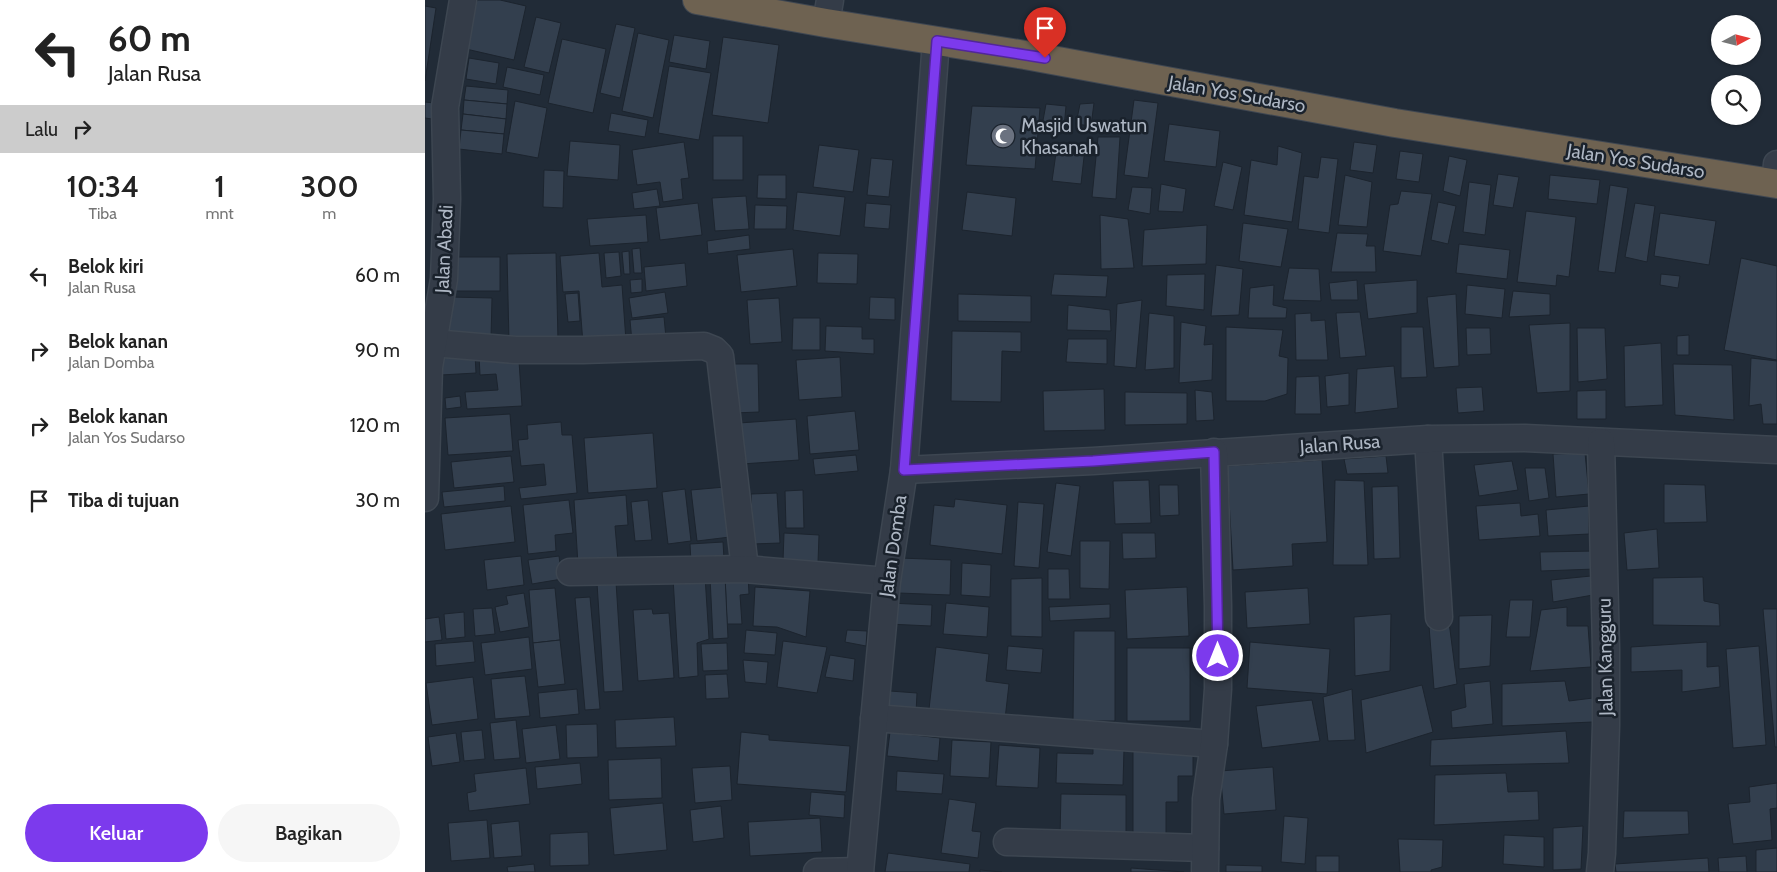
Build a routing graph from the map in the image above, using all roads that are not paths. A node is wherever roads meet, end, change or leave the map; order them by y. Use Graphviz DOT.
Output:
graph roads {
  1 [pos="463,0"];
  2 [pos="697,0"];
  3 [pos="828,12"];
  4 [pos="937,41"];
  5 [pos="1776,177"];
  6 [pos="435,280"];
  7 [pos="433,342"];
  8 [pos="1428,439"];
  9 [pos="1601,442"];
  10 [pos="1777,450"];
  11 [pos="1214,452"];
  12 [pos="904,470"];
  13 [pos="425,498"];
  14 [pos="745,569"];
  15 [pos="570,572"];
  16 [pos="887,581"];
  17 [pos="1439,617"];
  18 [pos="874,718"];
  19 [pos="1214,744"];
  20 [pos="1007,842"];
  21 [pos="1205,860"];
  22 [pos="817,872"];
  23 [pos="860,872"];
  24 [pos="1600,872"];
  1 -- 6 [label="street, Jalan Abadi"];
  2 -- 3 [label="highway, Jalan Yos Sudarso"];
  3 -- 4 [label="highway, Jalan Yos Sudarso"];
  4 -- 5 [label="highway, Jalan Yos Sudarso"];
  4 -- 12 [label="street, Jalan Domba"];
  6 -- 7 [label="street, Jalan Abadi"];
  7 -- 13 [label="street, Jalan Abadi"];
  7 -- 14 [label="street"];
  8 -- 9 [label="street, Jalan Rusa"];
  8 -- 11 [label="street, Jalan Rusa"];
  8 -- 17 [label="street"];
  9 -- 10 [label="street, Jalan Rusa"];
  9 -- 24 [label="street, Jalan Kangguru"];
  11 -- 12 [label="street, Jalan Rusa"];
  11 -- 19 [label="street"];
  12 -- 16 [label="street, Jalan Domba"];
  14 -- 15 [label="street"];
  14 -- 16 [label="street"];
  16 -- 18 [label="street, Jalan Domba"];
  18 -- 19 [label="street"];
  18 -- 23 [label="street, Jalan Domba"];
  19 -- 21 [label="street"];
  20 -- 21 [label="street"];
  22 -- 23 [label="street"];
}
